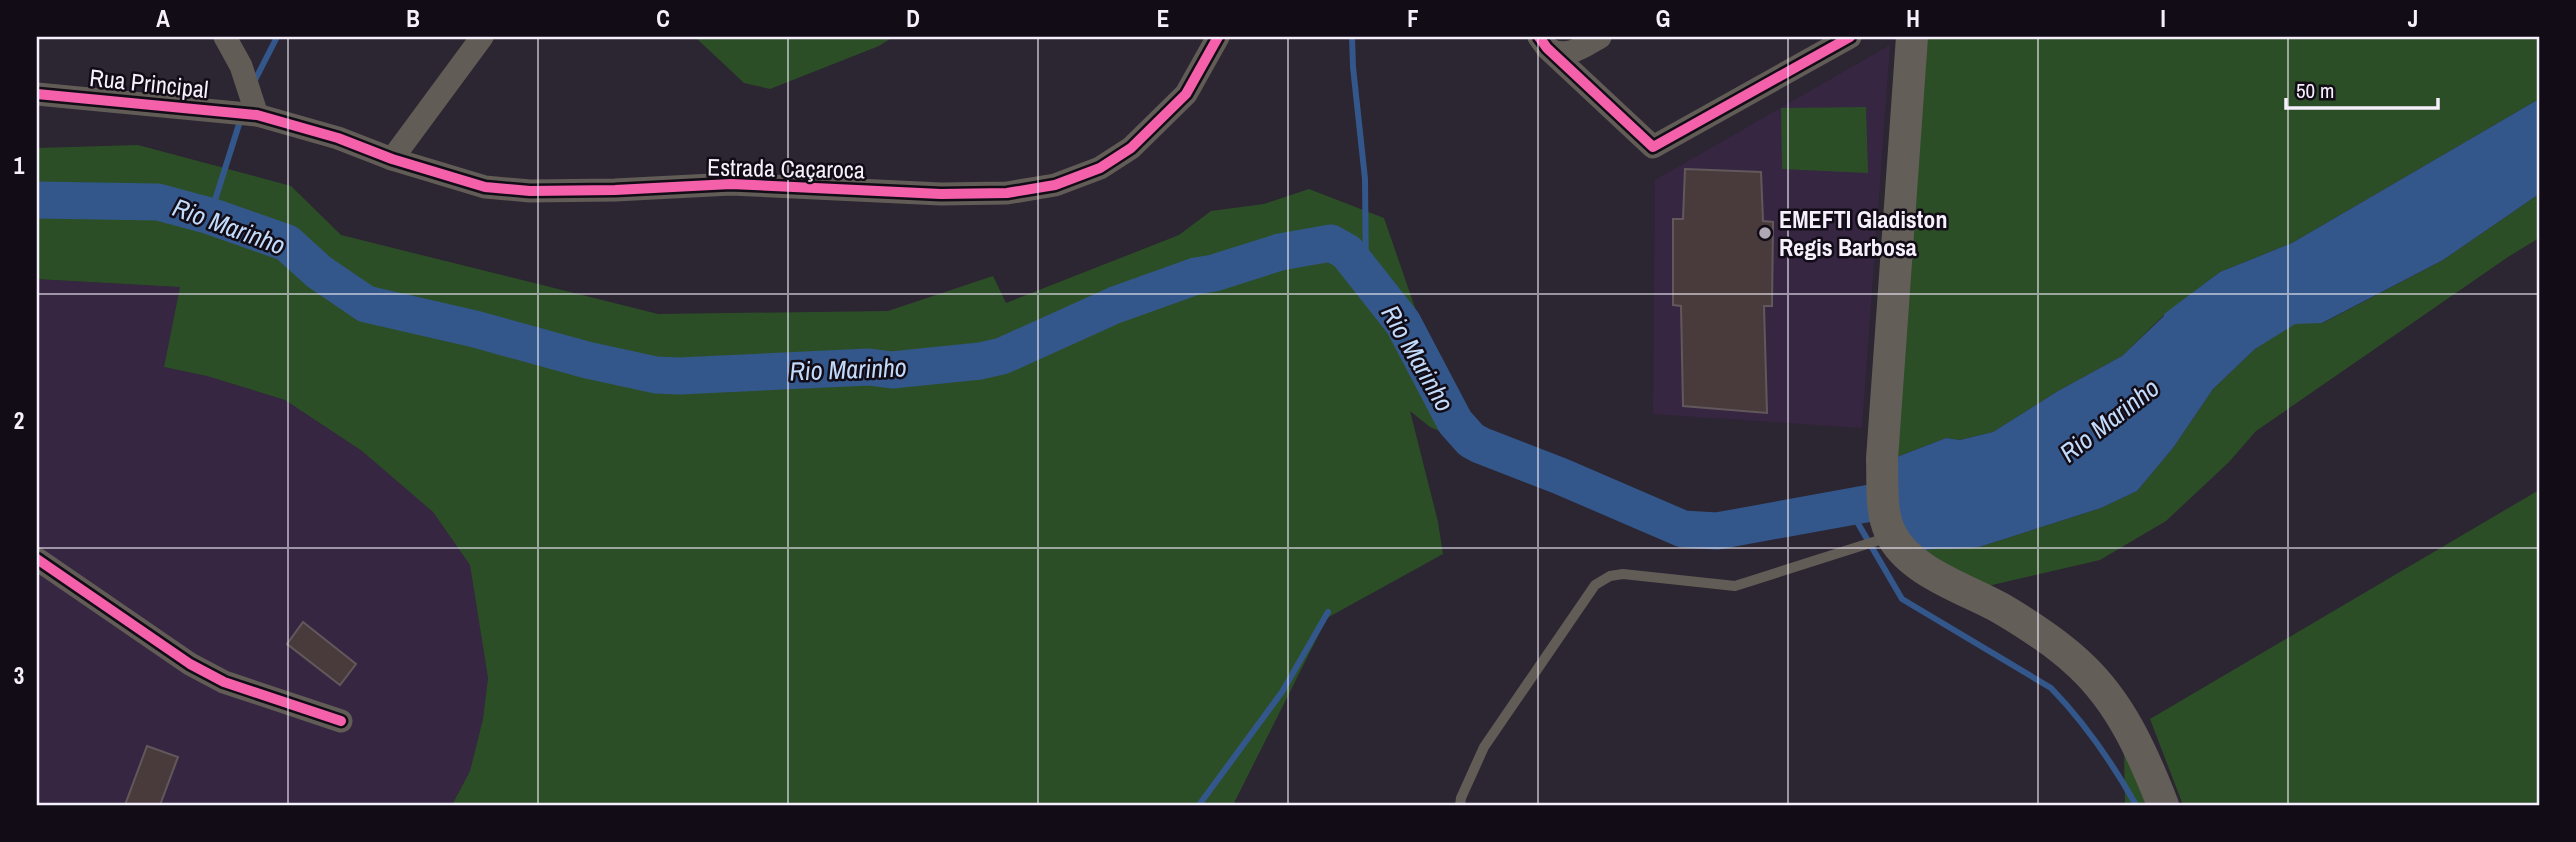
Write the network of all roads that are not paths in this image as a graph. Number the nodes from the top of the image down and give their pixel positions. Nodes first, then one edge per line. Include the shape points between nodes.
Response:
1 (225, 37) edge
2 (482, 37) edge
3 (1218, 37) edge
4 (1601, 37) edge
5 (1850, 37) edge
6 (1912, 37) edge
7 (1543, 43) edge
8 (37, 94) edge
9 (257, 115) junction
10 (392, 159) junction
11 (1890, 532) junction
12 (37, 559) edge
13 (341, 721) dead end
14 (1460, 805) edge
15 (2163, 805) edge

1 - 9 street via 241,66
2 - 10 street
3 - 10 street, Estrada Caçaroca via 1186,94 1131,148 1100,168 1055,185 1007,193 731,184 530,191 485,187
4 - 7 street via 1572,53 1562,54
5 - 7 street via 1653,147
6 - 11 main road via 1882,459
8 - 9 street, Rua Principal
9 - 10 street, Estrada Caçaroca
11 - 14 lane via 1735,586 1623,574 1595,585 1484,747
11 - 15 main road via 1906,553 1930,572 2010,614 2080,665 2112,702 2136,740
12 - 13 street via 190,664 224,682

